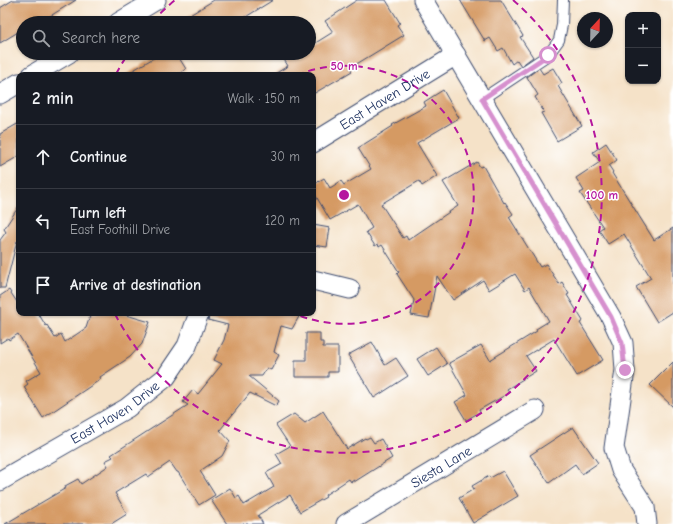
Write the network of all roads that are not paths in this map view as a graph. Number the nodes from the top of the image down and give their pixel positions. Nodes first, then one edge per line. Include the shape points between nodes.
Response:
1 (156, 0) edge
2 (423, 0) edge
3 (564, 0) edge
4 (130, 16) edge
5 (456, 55) junction
6 (57, 60) edge
7 (37, 72) edge
8 (16, 85) edge
9 (0, 94) edge
10 (482, 99) junction
11 (316, 141) edge
12 (316, 281) edge
13 (350, 289) dead end
14 (198, 316) edge
15 (535, 410) dead end
16 (0, 481) edge
17 (346, 524) edge
18 (648, 524) edge

1 - 4 street
2 - 5 street
3 - 10 lane via 558,40 548,55
5 - 10 street
5 - 11 street, East Haven Drive
6 - 7 street
8 - 9 street
10 - 18 street via 611,317 622,343 625,370 614,448 621,470 645,507
12 - 13 street
14 - 16 street, East Haven Drive via 187,346 166,377 127,408
15 - 17 street, Siesta Lane

